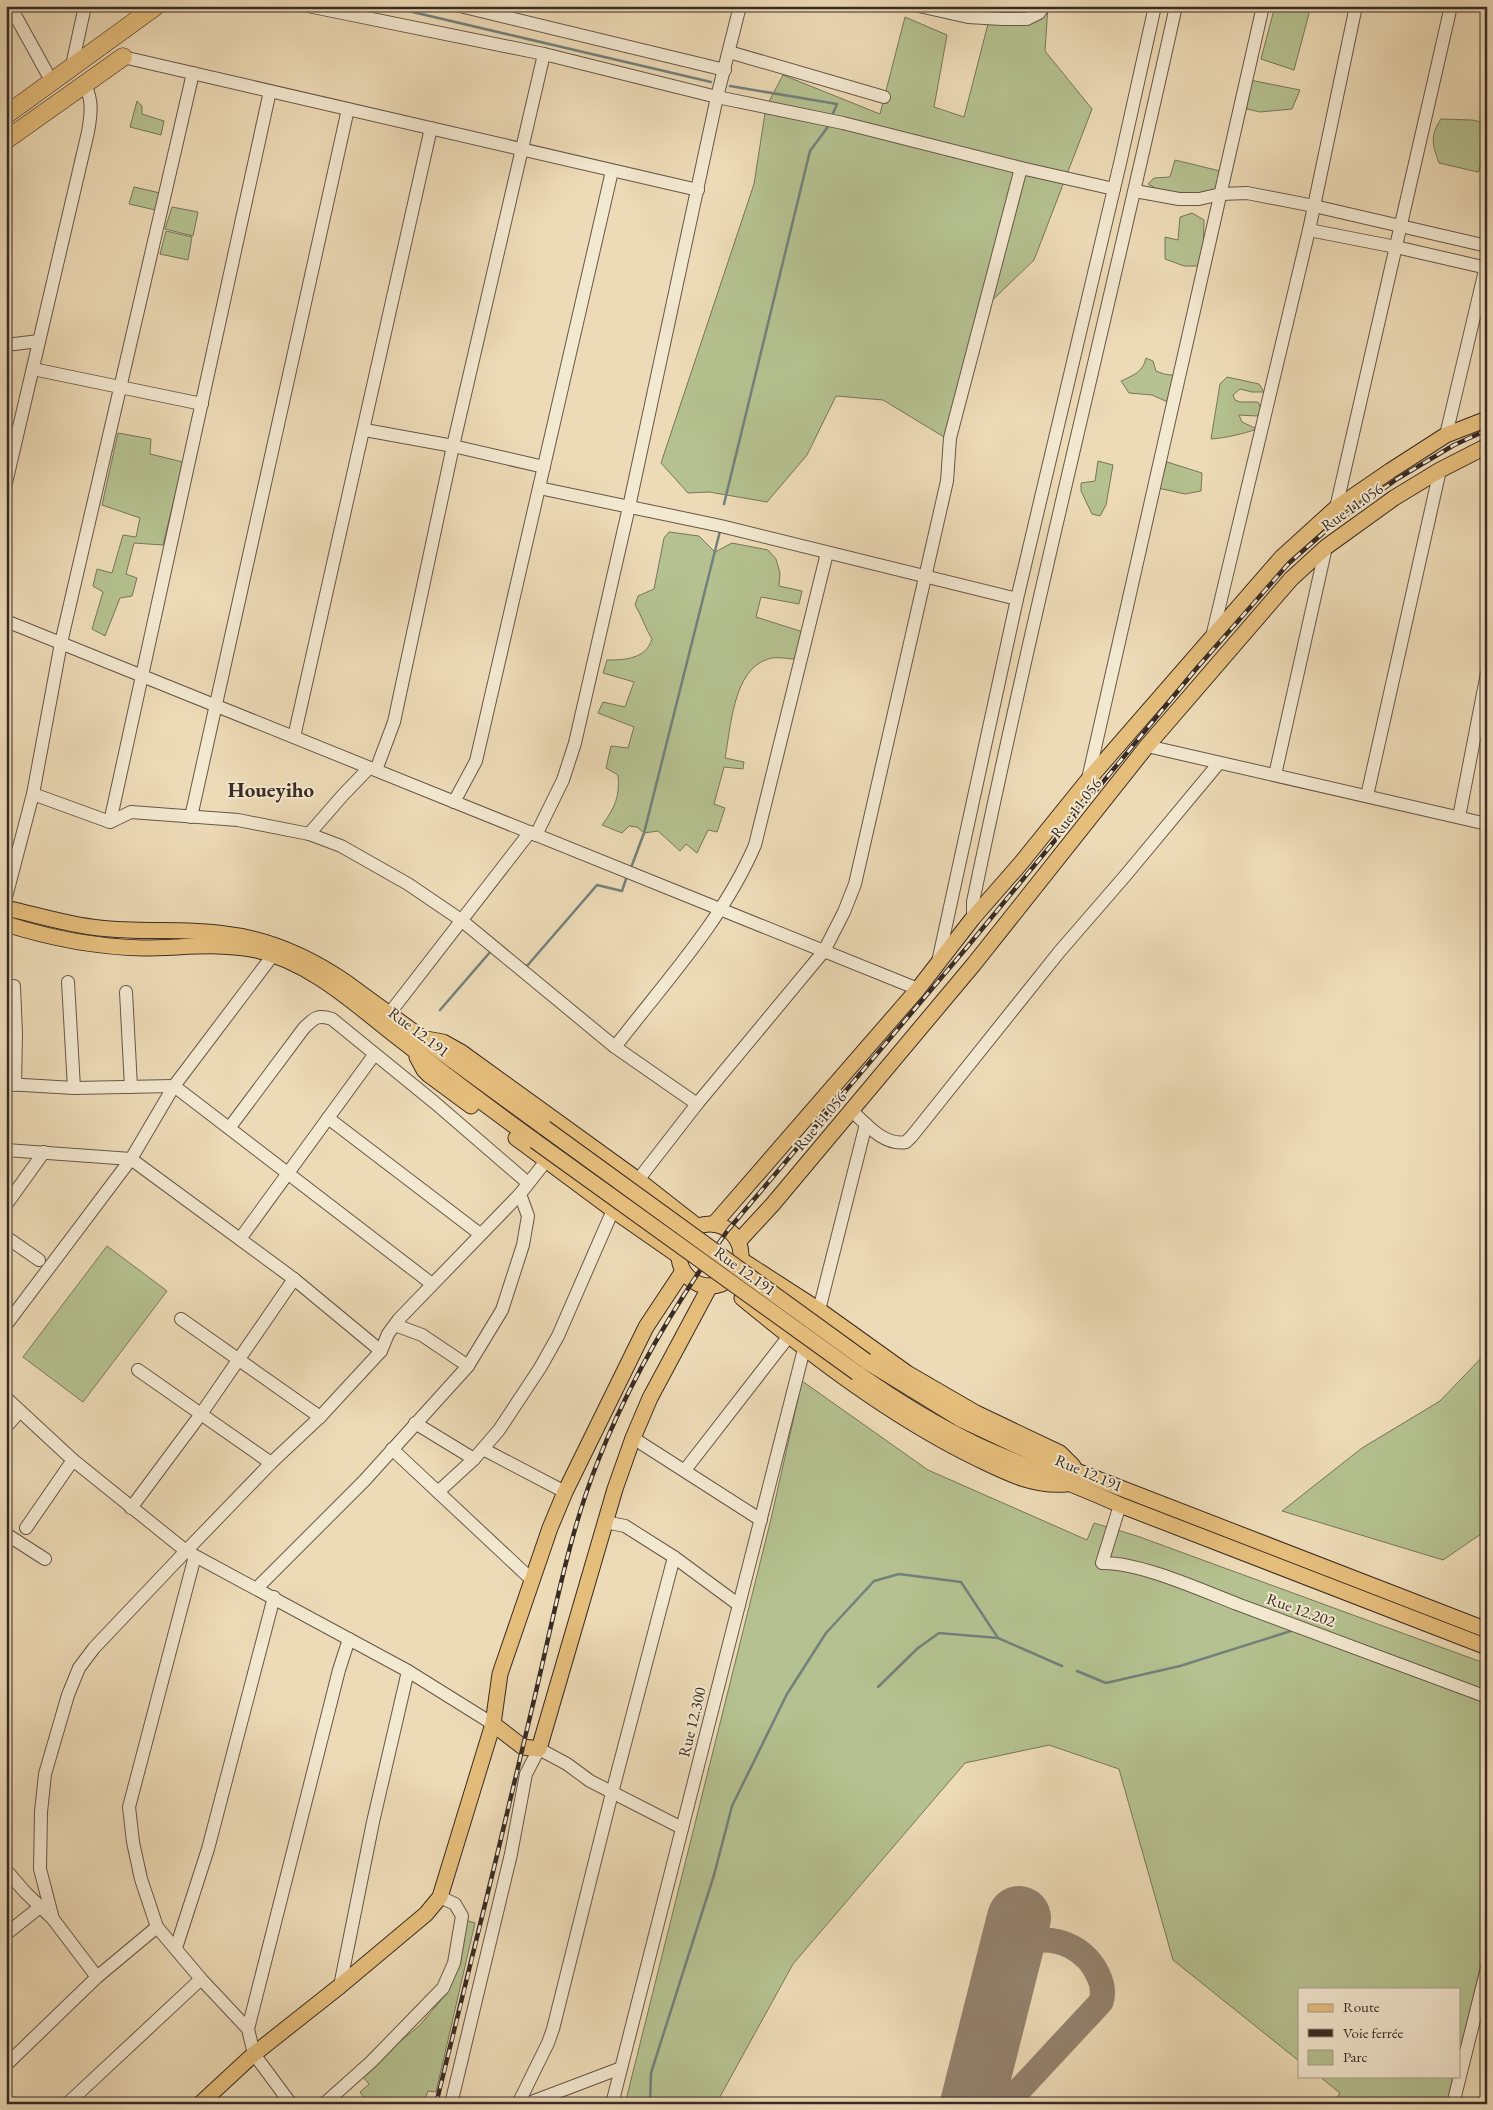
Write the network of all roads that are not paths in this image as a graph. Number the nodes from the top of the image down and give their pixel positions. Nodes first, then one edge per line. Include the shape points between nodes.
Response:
1 (10, 6) edge
2 (84, 6) edge
3 (156, 6) edge
4 (308, 6) edge
5 (460, 6) edge
6 (740, 6) edge
7 (919, 6) edge
8 (1044, 6) edge
9 (1155, 6) edge
10 (1176, 6) edge
11 (1263, 6) edge
12 (1356, 6) edge
13 (1451, 6) edge
14 (729, 52) junction
15 (544, 54) junction
16 (123, 57) joint
17 (71, 70) junction
18 (725, 70) junction
19 (193, 73) junction
20 (52, 82) junction
21 (85, 85) junction
22 (270, 91) junction
23 (717, 97) junction
24 (884, 97) dead end
25 (348, 109) junction
26 (6, 115) edge
27 (432, 128) junction
28 (6, 140) edge
29 (522, 149) junction
30 (1021, 168) junction
31 (612, 171) junction
32 (698, 190) junction
33 (1114, 190) junction
34 (1135, 190) junction
35 (1221, 194) junction
36 (1314, 206) junction
37 (1400, 226) junction
38 (1309, 230) junction
39 (1487, 246) edge
40 (1396, 247) junction
41 (1486, 266) edge
42 (39, 341) junction
43 (6, 345) edge
44 (33, 369) junction
45 (121, 388) junction
46 (202, 404) junction
47 (1487, 419) edge
48 (365, 430) junction
49 (1446, 435) junction
50 (453, 446) junction
51 (1487, 446) edge
52 (544, 467) junction
53 (1440, 470) junction
54 (6, 483) edge
55 (539, 488) junction
56 (629, 507) junction
57 (1336, 508) junction
58 (1326, 547) junction
59 (828, 552) junction
60 (925, 577) junction
61 (1017, 599) junction
62 (6, 621) edge
63 (1212, 639) junction
64 (61, 643) junction
65 (1487, 673) edge
66 (143, 674) junction
67 (215, 705) junction
68 (294, 737) junction
69 (1147, 746) junction
70 (1219, 763) junction
71 (373, 769) junction
72 (1275, 776) junction
73 (1088, 780) junction
74 (33, 794) junction
75 (1367, 796) junction
76 (454, 802) junction
77 (191, 817) junction
78 (1458, 817) junction
79 (110, 822) junction
80 (1487, 824) edge
81 (309, 834) junction
82 (533, 834) junction
83 (6, 897) edge
84 (6, 908) edge
85 (721, 910) junction
86 (973, 918) junction
87 (462, 920) junction
88 (6, 924) edge
89 (824, 951) junction
90 (273, 955) junction
91 (938, 962) junction
92 (68, 982) dead end
93 (14, 986) dead end
94 (918, 989) junction
95 (126, 992) dead end
96 (389, 1014) junction
97 (417, 1044) junction
98 (615, 1047) junction
99 (374, 1054) junction
100 (10, 1085) edge
101 (174, 1086) junction
102 (131, 1087) junction
103 (74, 1088) junction
104 (697, 1104) junction
105 (851, 1110) junction
106 (328, 1118) junction
107 (866, 1124) junction
108 (230, 1127) junction
109 (6, 1150) edge
110 (44, 1152) junction
111 (131, 1159) junction
112 (546, 1161) junction
113 (287, 1174) junction
114 (638, 1180) junction
115 (528, 1183) junction
116 (520, 1194) junction
117 (6, 1205) edge
118 (613, 1210) junction
119 (714, 1224) junction
120 (698, 1227) junction
121 (480, 1234) junction
122 (6, 1237) edge
123 (240, 1239) junction
124 (738, 1242) junction
125 (679, 1256) junction
126 (740, 1259) junction
127 (39, 1260) dead end
128 (684, 1271) junction
129 (294, 1279) junction
130 (432, 1284) junction
131 (717, 1284) junction
132 (819, 1310) junction
133 (181, 1319) dead end
134 (6, 1325) edge
135 (395, 1325) junction
136 (788, 1336) junction
137 (804, 1349) junction
138 (381, 1351) junction
139 (238, 1359) junction
140 (468, 1366) junction
141 (861, 1367) junction
142 (138, 1370) dead end
143 (6, 1398) edge
144 (20, 1411) junction
145 (201, 1414) junction
146 (320, 1417) junction
147 (415, 1423) junction
148 (6, 1427) edge
149 (633, 1438) junction
150 (392, 1449) junction
151 (483, 1449) junction
152 (474, 1459) junction
153 (73, 1460) junction
154 (271, 1463) junction
155 (685, 1470) junction
156 (1076, 1477) junction
157 (438, 1492) junction
158 (565, 1492) junction
159 (1120, 1505) junction
160 (131, 1508) junction
161 (761, 1520) junction
162 (605, 1522) junction
163 (26, 1528) dead end
164 (6, 1534) edge
165 (190, 1553) junction
166 (674, 1557) junction
167 (45, 1559) dead end
168 (532, 1580) junction
169 (257, 1588) junction
170 (274, 1597) junction
171 (739, 1605) junction
172 (1487, 1630) edge
173 (349, 1638) junction
174 (1487, 1647) edge
175 (408, 1671) junction
176 (1487, 1697) edge
177 (493, 1724) junction
178 (539, 1749) junction
179 (612, 1792) junction
180 (682, 1828) junction
181 (6, 1870) edge
182 (440, 1897) junction
183 (40, 1907) junction
184 (54, 1919) junction
185 (157, 1927) junction
186 (6, 1934) edge
187 (176, 1948) junction
188 (1487, 1968) edge
189 (97, 1977) junction
190 (201, 1979) junction
191 (340, 1986) junction
192 (248, 2029) junction
193 (254, 2054) junction
194 (6, 2065) edge
195 (621, 2068) junction
196 (1460, 2076) edge
197 (1460, 2078) edge
198 (67, 2104) edge
199 (200, 2104) edge
200 (291, 2104) edge
201 (324, 2104) edge
202 (451, 2104) edge
203 (518, 2104) edge
204 (526, 2104) edge
205 (612, 2104) edge
206 (1453, 2104) edge

1 - 20 street
2 - 17 street
3 - 17 highway
4 - 15 street
5 - 18 street
6 - 14 street
7 - 8 street via 968,17 1002,19 1027,19 1039,13
9 - 33 street
10 - 34 street
11 - 35 street
12 - 36 street
13 - 37 street
14 - 18 street
14 - 24 street
15 - 23 street
15 - 29 street
16 - 19 street
16 - 21 highway
17 - 20 highway
18 - 23 street
19 - 22 street
19 - 45 street
20 - 26 highway
21 - 28 highway
21 - 42 street via 91,104 88,132
22 - 25 street
22 - 46 street
23 - 30 street via 843,123
23 - 32 street
25 - 27 street
25 - 67 street
27 - 29 street
27 - 48 street
29 - 31 street
29 - 50 street
30 - 33 street
30 - 60 street via 950,438 948,481
31 - 32 street
31 - 52 street
32 - 56 street
33 - 61 street
34 - 35 street via 1179,199
34 - 86 street via 1037,605 973,902
35 - 36 street via 1247,193
35 - 73 street
36 - 37 street
36 - 38 street
37 - 39 street
37 - 40 street
38 - 40 street
38 - 63 street
40 - 41 street
40 - 57 street
41 - 49 street
42 - 43 street
42 - 44 street
44 - 45 street
44 - 54 street
45 - 46 street
45 - 64 street
46 - 66 street
47 - 49 main road
48 - 50 street
48 - 68 street
49 - 57 main road
50 - 52 street
50 - 71 street via 394,722
51 - 53 main road, Rue 11.056
52 - 55 street
53 - 58 main road, Rue 11.056 via 1394,498
53 - 75 street
55 - 56 street
55 - 76 street via 476,761
56 - 59 street
56 - 82 street via 569,764 555,799
57 - 63 main road via 1282,557
58 - 69 main road, Rue 11.056 via 1291,579
58 - 72 street
59 - 60 street
59 - 85 street via 755,845
60 - 61 street
60 - 89 street via 855,884
61 - 91 street
62 - 64 street
63 - 73 main road
64 - 66 street
64 - 74 street
65 - 78 street
66 - 67 street
66 - 79 street
67 - 68 street
67 - 77 street
68 - 71 street
69 - 70 street
69 - 105 main road, Rue 11.056 via 974,964
70 - 72 street
70 - 107 street via 1060,951 912,1136 906,1142 891,1141
71 - 76 street
71 - 81 street via 343,794
72 - 75 street
73 - 86 main road
74 - 79 street
74 - 83 street
75 - 78 street
76 - 82 street
77 - 79 street via 131,812
77 - 81 street via 238,820
78 - 80 street
81 - 87 street via 341,846 380,867
82 - 85 street
82 - 87 street
84 - 96 main road, Rue 12.191 via 99,928 223,934 271,944 319,964
85 - 89 street
85 - 98 street
86 - 91 main road
87 - 96 street
87 - 98 street
88 - 90 main road, Rue 12.191 via 77,941 141,948 220,945
89 - 94 street
89 - 104 street
90 - 97 main road, Rue 12.191 via 307,970
90 - 101 street
91 - 94 main road
92 - 103 street
93 - 100 street via 16,1034
94 - 119 main road
95 - 102 street
96 - 97 main road, Rue 12.191
97 - 112 main road via 424,1070 435,1080
97 - 114 main road via 443,1042 461,1052
97 - 141 main road, Rue 12.191, bridge via 545,1128
97 - 141 main road, Rue 12.191, bridge via 535,1140
98 - 104 street
99 - 106 street
99 - 108 street via 332,1019 314,1018
99 - 115 street
100 - 103 street
101 - 102 street
101 - 108 street
101 - 111 street
102 - 103 street
104 - 114 street
105 - 107 street
105 - 124 main road, Rue 11.056 via 774,1204
106 - 113 street
106 - 121 street
107 - 132 street
108 - 113 street
109 - 110 street
110 - 111 street
110 - 117 street
111 - 123 street
111 - 134 street
112 - 115 street
112 - 118 main road
113 - 123 street
113 - 130 street
114 - 120 main road
115 - 116 street
116 - 121 street
116 - 140 street via 528,1216 522,1245 502,1310
118 - 125 main road
118 - 151 street via 558,1336 500,1430
119 - 120 main road
119 - 124 main road via 728,1230
120 - 125 main road via 684,1238
121 - 130 street
122 - 127 street
123 - 129 street
124 - 126 main road
125 - 128 main road
126 - 131 main road via 735,1273
126 - 132 main road
128 - 131 main road via 696,1282
128 - 158 main road via 646,1327
129 - 138 street
129 - 139 street
130 - 135 street
131 - 136 main road
131 - 149 main road via 650,1398
132 - 156 main road via 907,1374 976,1413 1060,1453
133 - 139 street
135 - 138 street
135 - 140 street via 422,1335
136 - 137 main road
136 - 155 street
137 - 156 main road via 867,1394 949,1445 1025,1480 1047,1485
137 - 161 street, Rue 12.300
138 - 146 street
139 - 145 street
139 - 146 street
140 - 147 street
141 - 156 main road, Rue 12.191 via 897,1400 974,1443
142 - 145 street
143 - 144 street
144 - 148 street
144 - 153 street
145 - 154 street
145 - 160 street
146 - 154 street
147 - 150 street
147 - 152 street
149 - 155 street
149 - 162 main road
150 - 157 street
150 - 169 street
151 - 152 street
151 - 158 street
152 - 157 street
153 - 160 street
153 - 163 street
154 - 165 street
155 - 161 street
156 - 159 main road, Rue 12.191
156 - 172 main road, Rue 12.191
157 - 168 street
158 - 168 main road
159 - 174 main road, Rue 12.191
159 - 176 street, Rue 12.202 via 1102,1563 1116,1563 1188,1586
160 - 165 street
161 - 171 street, Rue 12.300
162 - 166 street via 624,1526
162 - 178 main road
164 - 167 street
165 - 169 street
165 - 184 street via 94,1648 79,1668 68,1695 45,1774 41,1812 40,1870
165 - 185 street via 129,1807 141,1879
166 - 171 street
166 - 179 street
168 - 177 main road via 500,1674
169 - 170 street
170 - 173 street
170 - 187 street via 208,1849
171 - 180 street, Rue 12.300
173 - 175 street
173 - 192 street
175 - 177 street
175 - 191 street
177 - 178 main road via 523,1747
177 - 182 main road
178 - 179 street
178 - 202 street via 526,1774 511,1854
179 - 180 street
179 - 203 street via 553,2029
180 - 195 street, Rue 12.300
181 - 183 street
182 - 191 main road via 426,1914
182 - 201 street via 454,1904 462,1916 454,1963 443,1988 371,2062
183 - 184 street
183 - 186 street
184 - 189 street
185 - 187 street
185 - 189 street
187 - 190 street
188 - 196 street
189 - 194 street
190 - 192 street
190 - 198 street
191 - 193 main road
192 - 193 street
193 - 199 main road
193 - 200 street
195 - 204 street
195 - 205 street, Rue 12.300
197 - 206 street

